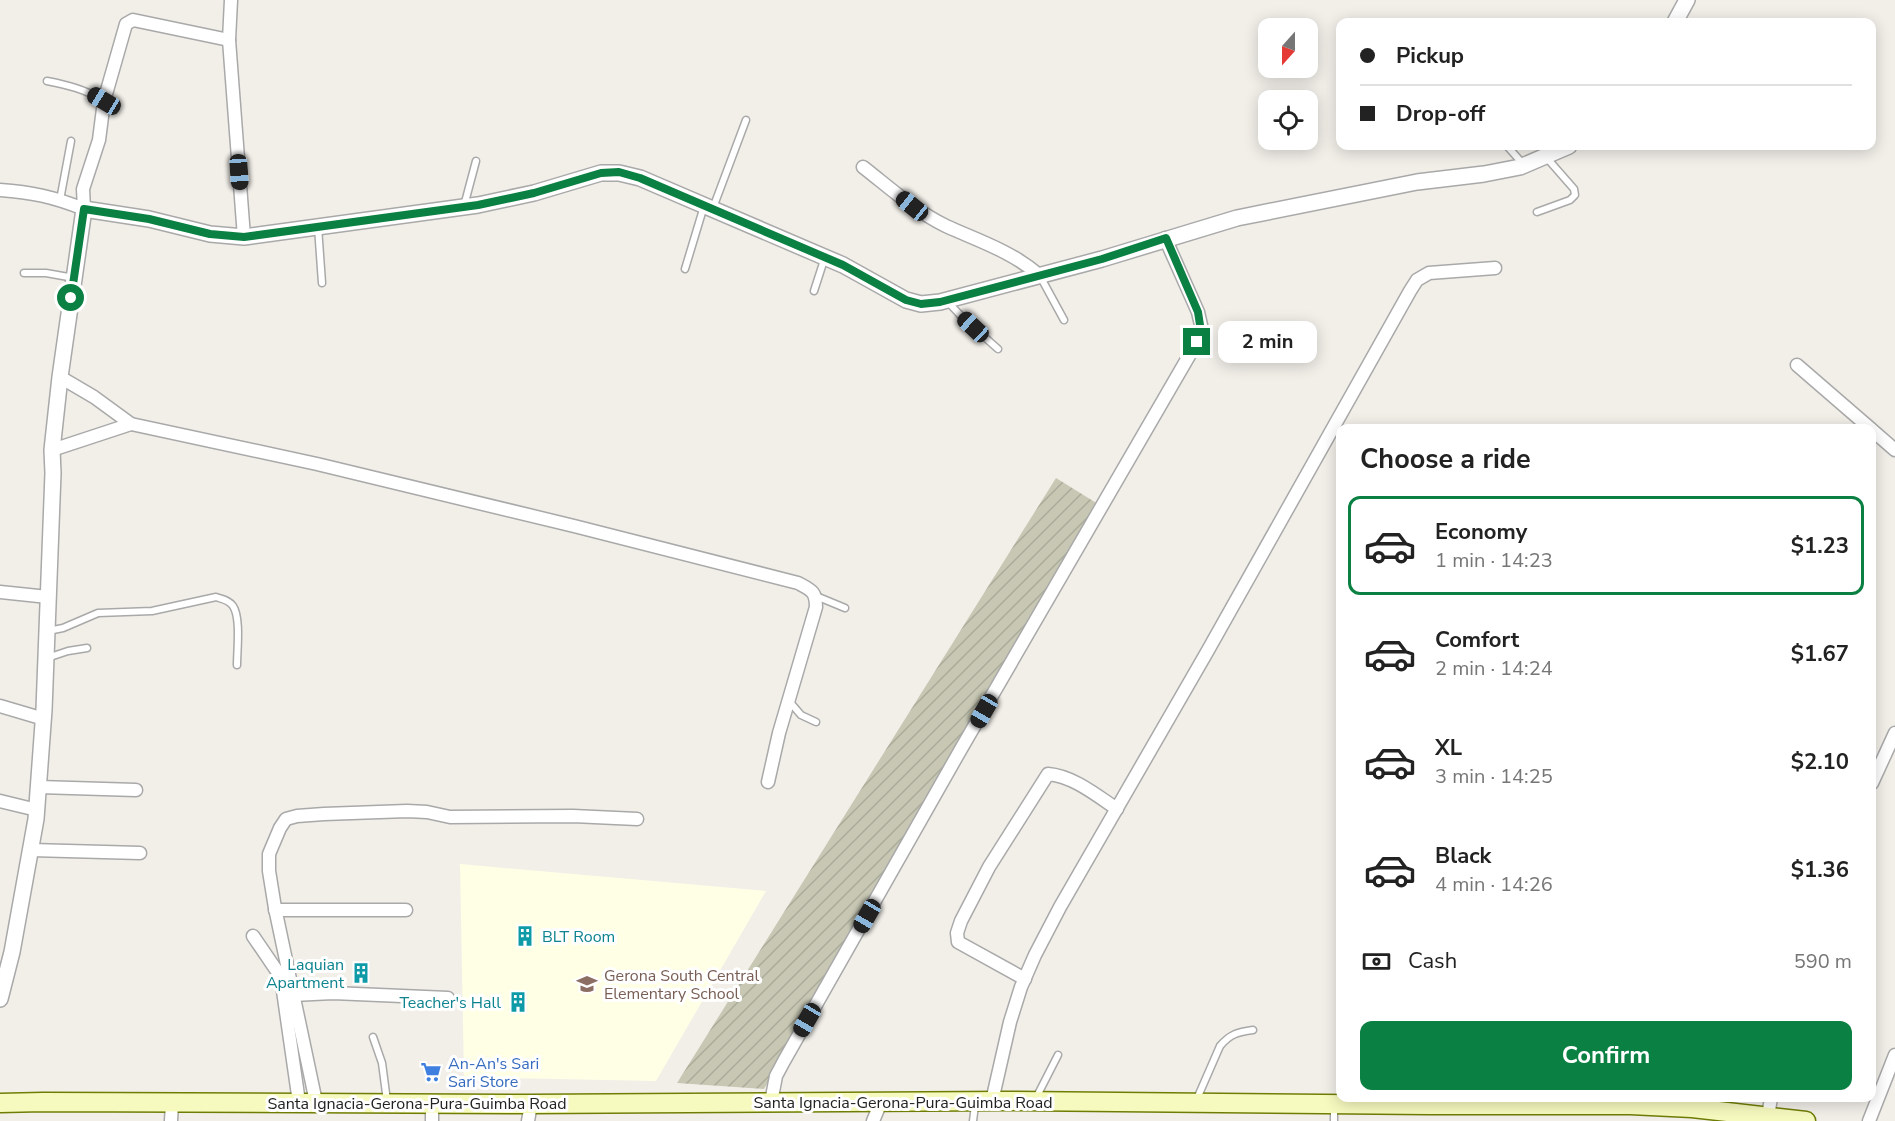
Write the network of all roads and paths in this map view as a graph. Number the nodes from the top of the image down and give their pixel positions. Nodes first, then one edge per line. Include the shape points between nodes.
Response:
1 (231, 0) edge
2 (1687, 0) edge
3 (1678, 18) edge
4 (229, 40) junction
5 (46, 81) dead end
6 (104, 101) junction
7 (746, 120) dead end
8 (70, 141) dead end
9 (1511, 150) edge
10 (1560, 150) edge
11 (1545, 157) junction
12 (476, 161) dead end
13 (1525, 165) junction
14 (863, 167) dead end
15 (0, 190) edge
16 (60, 200) junction
17 (464, 207) junction
18 (709, 207) junction
19 (84, 209) junction
20 (1538, 212) dead end
21 (318, 227) junction
22 (244, 237) junction
23 (1166, 238) junction
24 (825, 257) junction
25 (1495, 268) dead end
26 (685, 270) dead end
27 (24, 273) dead end
28 (1039, 276) junction
29 (74, 278) junction
30 (322, 283) dead end
31 (814, 291) dead end
32 (946, 300) junction
33 (1064, 320) dead end
34 (999, 349) dead end
35 (1797, 365) dead end
36 (60, 377) junction
37 (131, 424) junction
38 (1864, 424) edge
39 (1876, 434) edge
40 (52, 450) junction
41 (1895, 450) edge
42 (0, 592) edge
43 (816, 596) junction
44 (48, 597) junction
45 (845, 608) dead end
46 (47, 631) junction
47 (87, 648) dead end
48 (46, 658) junction
49 (237, 664) dead end
50 (788, 701) junction
51 (0, 706) edge
52 (44, 719) junction
53 (816, 722) dead end
54 (1895, 733) edge
55 (1876, 774) edge
56 (768, 782) dead end
57 (39, 787) junction
58 (136, 790) dead end
59 (0, 801) edge
60 (1117, 808) junction
61 (37, 810) junction
62 (637, 819) dead end
63 (31, 850) junction
64 (140, 853) dead end
65 (275, 910) junction
66 (406, 910) dead end
67 (253, 936) dead end
68 (1025, 979) junction
69 (293, 995) junction
70 (448, 998) dead end
71 (0, 999) edge
72 (1252, 1030) dead end
73 (373, 1037) dead end
74 (1058, 1055) dead end
75 (1895, 1055) edge
76 (984, 1101) junction
77 (1034, 1101) junction
78 (307, 1102) junction
79 (387, 1102) junction
80 (771, 1102) junction
81 (881, 1102) junction
82 (1196, 1102) junction
83 (1770, 1102) edge
84 (0, 1103) edge
85 (171, 1112) edge
86 (432, 1112) edge
87 (1334, 1112) edge
88 (530, 1113) edge
89 (1768, 1116) junction
90 (873, 1121) edge
91 (973, 1121) edge
92 (1806, 1121) edge
93 (1869, 1121) edge

1 - 4 street
2 - 3 street
4 - 6 street via 129,21
4 - 22 street
5 - 6 lane via 74,86
6 - 19 street via 99,140 83,189
7 - 18 lane
8 - 16 lane
9 - 13 lane
10 - 11 street
11 - 13 street
11 - 20 lane via 1575,195
12 - 17 lane
13 - 23 street via 1237,218
14 - 28 street via 912,206 1023,261
15 - 16 street via 32,192
16 - 19 street
17 - 18 street via 619,172
17 - 21 street
18 - 24 street
18 - 26 lane
19 - 22 street
19 - 29 street
21 - 22 street
21 - 30 lane
23 - 28 street
23 - 80 street via 1198,312 1197,342 790,1051 776,1076
24 - 31 lane
24 - 32 street via 906,300 921,304
25 - 60 street via 1429,273 1417,280
27 - 29 lane
28 - 32 street
28 - 33 lane
29 - 36 street
32 - 34 lane
35 - 38 street
36 - 37 street
36 - 40 street
37 - 40 street
37 - 43 street via 574,526 798,583
39 - 41 street
40 - 44 street
42 - 44 street
43 - 45 lane
43 - 50 street
44 - 46 street
46 - 48 street
46 - 49 lane via 98,614 152,611 216,597 233,606 237,619
47 - 48 lane
48 - 52 street
50 - 53 lane via 801,715
50 - 56 street
51 - 52 street
52 - 57 street
54 - 55 street
57 - 58 street
57 - 61 street
59 - 61 street
60 - 68 street via 1060,907
60 - 68 street via 1059,775 1048,774 989,867 961,921 958,942
61 - 63 street
62 - 65 street via 450,817 413,811 297,816 286,819 269,854
63 - 64 street
63 - 71 street
65 - 66 street
65 - 69 street
67 - 78 street via 281,977
68 - 76 street
69 - 70 street
69 - 78 street
72 - 82 lane via 1234,1033 1225,1040
73 - 79 lane via 382,1063
74 - 77 lane
75 - 93 street
76 - 77 main road, Santa Ignacia-Gerona-Pura-Guimba Road
76 - 81 main road, Santa Ignacia-Gerona-Pura-Guimba Road
76 - 91 lane
77 - 82 main road, Santa Ignacia-Gerona-Pura-Guimba Road
78 - 79 main road, Santa Ignacia-Gerona-Pura-Guimba Road
78 - 85 main road, Santa Ignacia-Gerona-Pura-Guimba Road
79 - 86 main road, Santa Ignacia-Gerona-Pura-Guimba Road
80 - 81 main road, Santa Ignacia-Gerona-Pura-Guimba Road
80 - 88 main road, Santa Ignacia-Gerona-Pura-Guimba Road
81 - 90 street
82 - 87 main road, Santa Ignacia-Gerona-Pura-Guimba Road
83 - 89 street
84 - 85 main road, Santa Ignacia-Gerona-Pura-Guimba Road via 43,1102
86 - 88 main road, Santa Ignacia-Gerona-Pura-Guimba Road
87 - 89 main road, Santa Ignacia-Gerona-Pura-Guimba Road via 1630,1104
89 - 92 main road, Santa Ignacia-Gerona-Pura-Guimba Road

